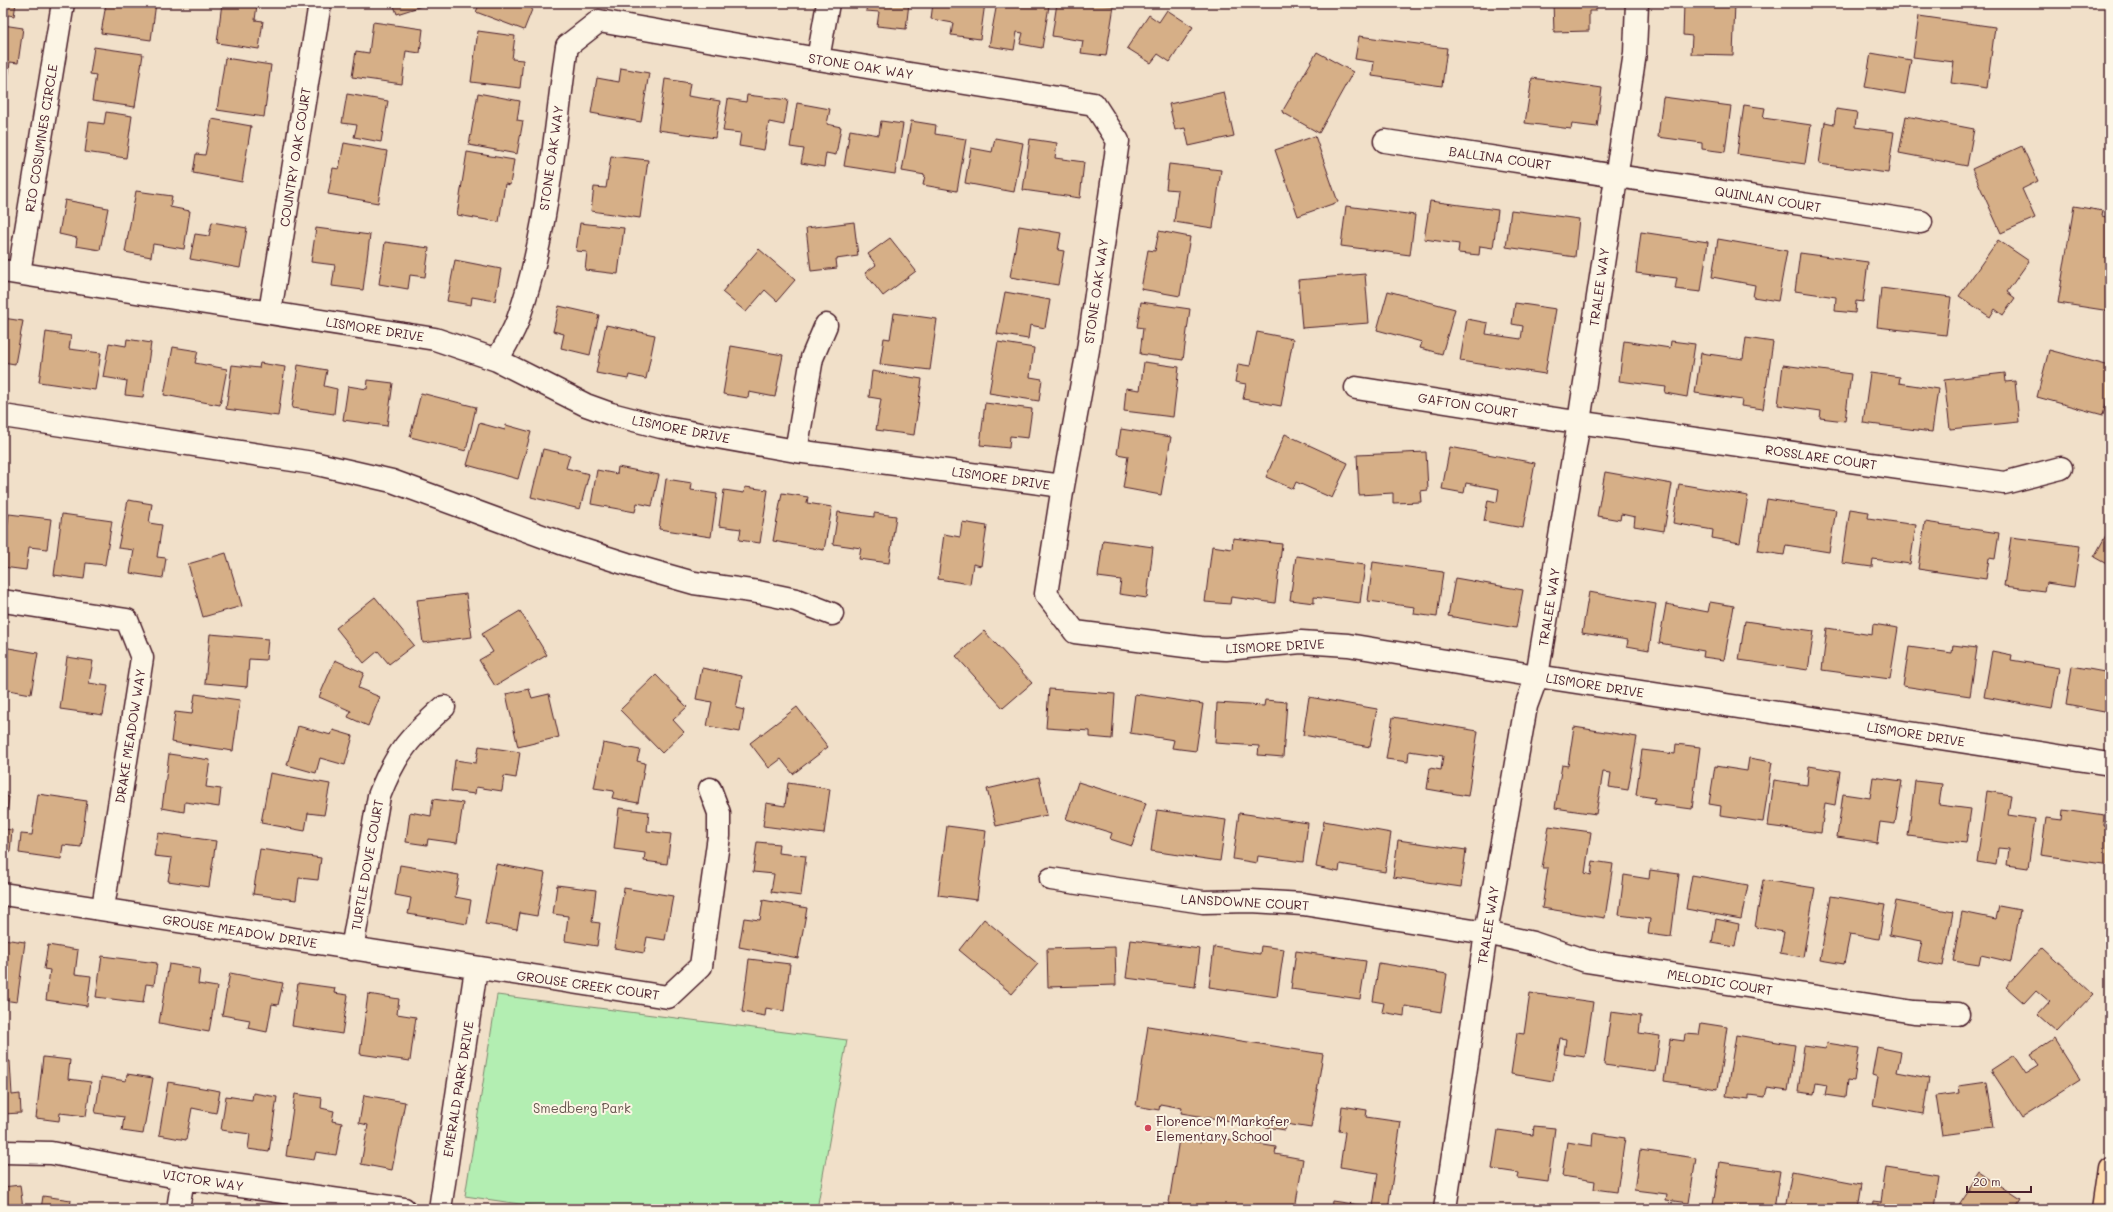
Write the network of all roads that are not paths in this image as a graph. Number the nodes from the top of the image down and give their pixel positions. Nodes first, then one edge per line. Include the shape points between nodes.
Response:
1 (63, 3) edge
2 (320, 3) edge
3 (828, 3) edge
4 (1637, 3) edge
5 (818, 59) junction
6 (1385, 141) dead end
7 (1615, 175) junction
8 (1921, 222) dead end
9 (11, 272) edge
10 (270, 312) junction
11 (826, 325) dead end
12 (497, 360) junction
13 (1356, 388) dead end
14 (3, 416) edge
15 (1579, 422) junction
16 (796, 451) junction
17 (2061, 468) dead end
18 (1063, 486) junction
19 (3, 601) edge
20 (832, 614) dead end
21 (1537, 676) junction
22 (444, 707) dead end
23 (2110, 764) edge
24 (710, 790) dead end
25 (1051, 879) dead end
26 (3, 894) edge
27 (103, 908) junction
28 (1486, 934) junction
29 (352, 949) junction
30 (476, 968) junction
31 (1958, 1014) dead end
32 (3, 1152) edge
33 (2110, 1167) edge
34 (183, 1178) junction
35 (178, 1209) edge
36 (404, 1209) edge
37 (440, 1209) edge
38 (1446, 1209) edge
39 (2104, 1209) edge

1 - 9 street, RIO COSUMNES CIRCLE
2 - 10 street, COUNTRY OAK COURT
3 - 5 street
4 - 7 street, TRALEE WAY via 1635,53
5 - 12 street, STONE OAK WAY via 599,21 567,46 542,227 531,278 516,324
5 - 18 street, STONE OAK WAY via 1094,104 1118,141 1088,350
6 - 7 street, BALLINA COURT
7 - 8 street, QUINLAN COURT
7 - 15 street, TRALEE WAY
9 - 10 street, LISMORE DRIVE
10 - 12 street, LISMORE DRIVE via 435,339
11 - 16 street via 812,358
12 - 16 street, LISMORE DRIVE via 562,394 611,414 661,427
13 - 15 street, GAFTON COURT
14 - 20 street via 313,463 392,481 627,564 694,583 796,600
15 - 17 street, ROSSLARE COURT via 2004,483
15 - 21 street, TRALEE WAY
16 - 18 street, LISMORE DRIVE
18 - 21 street, LISMORE DRIVE via 1046,594 1075,632 1201,648 1226,649 1300,642 1333,643
19 - 27 street, DRAKE MEADOW WAY via 127,620 142,658
21 - 23 street, LISMORE DRIVE
21 - 28 street, TRALEE WAY via 1526,706
22 - 29 street, TURTLE DOVE COURT via 413,734 399,753 379,796
24 - 30 street, GROUSE CREEK COURT via 719,813 719,836 701,966 668,997
25 - 28 street, LANSDOWNE COURT via 1203,902 1303,904
26 - 27 street, GROUSE MEADOW DRIVE
27 - 29 street, GROUSE MEADOW DRIVE
28 - 31 street, MELODIC COURT via 1533,943 1586,961 1914,1012
28 - 38 street, TRALEE WAY
29 - 30 street, GROUSE MEADOW DRIVE
30 - 37 street, EMERALD PARK DRIVE
32 - 34 street, VICTOR WAY via 51,1153
33 - 39 main road
34 - 35 street
34 - 36 street, VICTOR WAY

